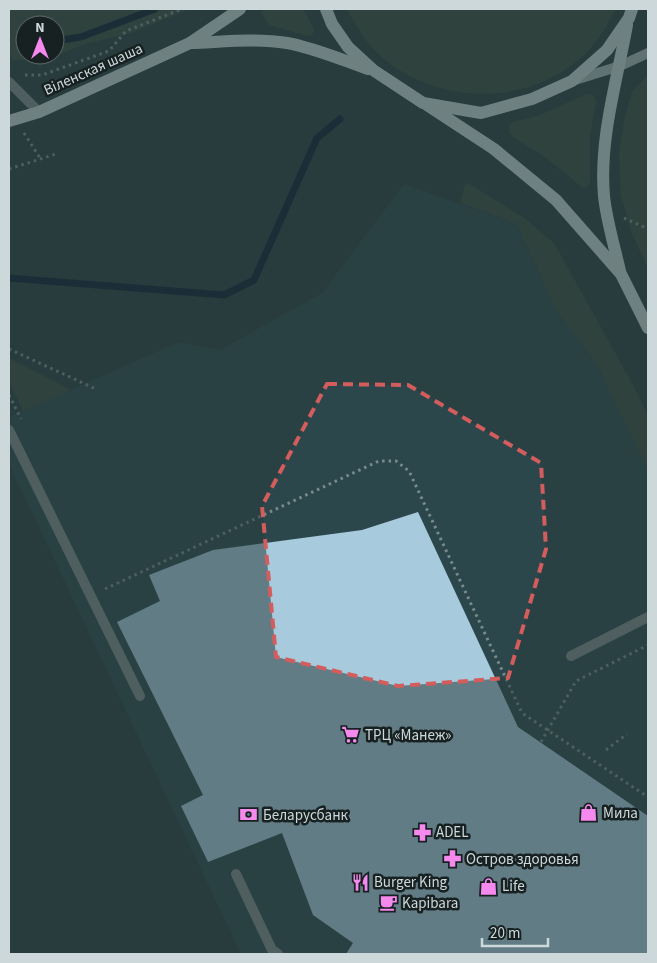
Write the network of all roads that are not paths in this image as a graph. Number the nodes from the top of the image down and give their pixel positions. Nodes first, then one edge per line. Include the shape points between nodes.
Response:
1 (240, 9) edge
2 (326, 9) edge
3 (631, 13) edge
4 (190, 43) junction
5 (648, 52) edge
6 (620, 66) junction
7 (373, 70) junction
8 (572, 81) junction
9 (9, 82) edge
10 (423, 103) junction
11 (39, 112) junction
12 (12, 120) edge
13 (621, 274) junction
14 (648, 328) edge
15 (9, 430) edge
16 (648, 617) edge
17 (571, 656) dead end
18 (140, 696) dead end
19 (236, 874) dead end
20 (278, 954) edge

1 - 4 main road
2 - 7 main road via 348,47
3 - 6 main road
3 - 8 main road via 607,50
4 - 7 main road via 255,40 288,43
4 - 11 main road, Віленская шаша
5 - 6 main road
6 - 8 main road
6 - 13 main road via 606,143 604,197
7 - 10 main road
8 - 10 main road via 532,99 481,113
9 - 11 lane
10 - 13 main road via 494,149 556,200
11 - 12 main road, Віленская шаша
13 - 14 main road
15 - 18 lane
16 - 17 lane
19 - 20 lane via 272,950

